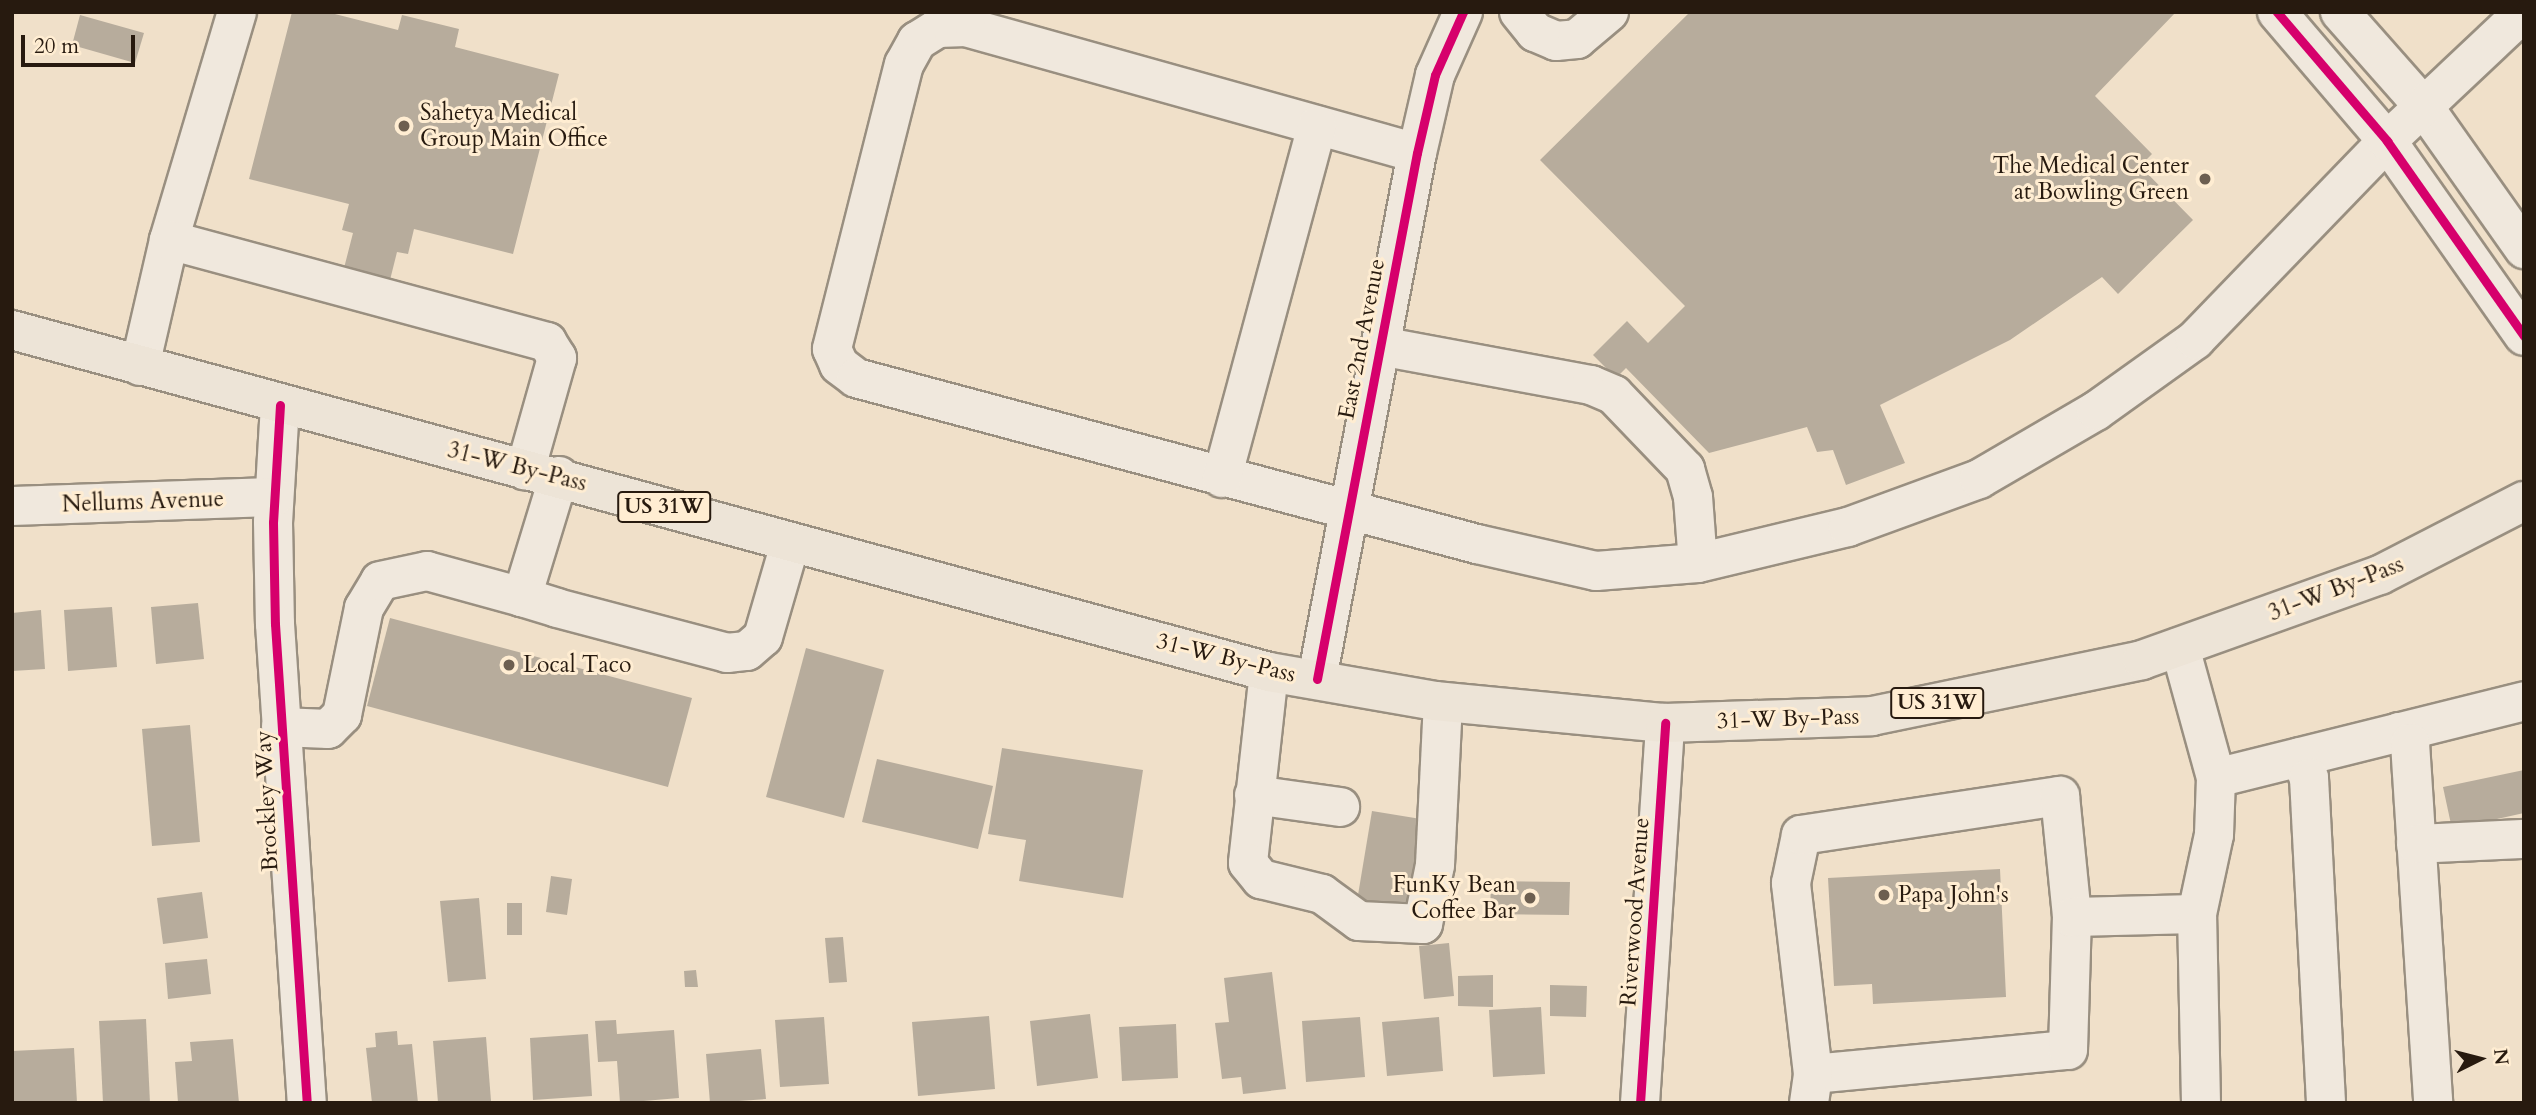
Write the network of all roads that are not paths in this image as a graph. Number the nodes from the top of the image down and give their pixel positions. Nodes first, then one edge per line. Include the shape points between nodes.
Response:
1 (237, 12) edge
2 (1463, 12) edge
3 (1519, 12) edge
4 (1609, 12) edge
5 (2277, 12) edge
6 (2340, 12) edge
7 (2524, 12) edge
8 (2424, 107) junction
9 (1317, 127) junction
10 (2387, 141) junction
11 (1417, 153) junction
12 (169, 240) junction
13 (2524, 249) edge
14 (12, 330) edge
15 (2524, 336) edge
16 (1380, 346) junction
17 (140, 366) junction
18 (280, 405) junction
19 (542, 474) junction
20 (1222, 478) junction
21 (274, 497) junction
22 (2524, 501) edge
23 (12, 506) edge
24 (1349, 512) junction
25 (790, 544) junction
26 (1698, 563) junction
27 (522, 597) junction
28 (2180, 647) junction
29 (1269, 671) junction
30 (1317, 679) junction
31 (2524, 701) edge
32 (1443, 702) junction
33 (1665, 723) junction
34 (282, 727) junction
35 (2399, 732) junction
36 (2300, 757) junction
37 (2216, 778) junction
38 (1254, 794) junction
39 (1340, 807) dead end
40 (2524, 839) edge
41 (2416, 844) junction
42 (2197, 914) junction
43 (2072, 917) junction
44 (1811, 1088) edge
45 (307, 1103) edge
46 (1640, 1103) edge
47 (2201, 1103) edge
48 (2326, 1103) edge
49 (2433, 1103) edge

1 - 12 street
2 - 11 street, East 2nd Avenue via 1435,75
3 - 4 street via 1535,32 1556,41 1577,39
5 - 10 street
6 - 8 street
7 - 8 street
8 - 10 street
8 - 13 street
9 - 11 street
9 - 20 street
9 - 20 street via 966,27 938,28 916,41 904,64 836,327 832,349 839,365 856,378
10 - 15 street
10 - 26 street via 2195,340 2096,411 1979,480 1848,527
11 - 16 street, East 2nd Avenue
12 - 17 street
12 - 19 street via 547,342 557,358
14 - 17 main road, 31-W By-Pass / US 31W
16 - 24 street, East 2nd Avenue
16 - 26 street via 1591,385 1614,395 1685,469 1693,497
17 - 18 main road, 31-W By-Pass / US 31W
18 - 19 main road, 31-W By-Pass / US 31W
18 - 21 street, Brockley Way
19 - 25 main road, 31-W By-Pass / US 31W
19 - 27 street
20 - 24 street
21 - 23 street, Nellums Avenue
21 - 34 street, Brockley Way via 272,551
22 - 28 main road, 31-W By-Pass / US 31W via 2380,575
24 - 26 street via 1596,571
24 - 30 street, East 2nd Avenue
25 - 27 street via 763,637 747,651 727,653
25 - 29 main road, 31-W By-Pass / US 31W
27 - 34 street via 427,571 380,581 364,608 342,715 328,729
28 - 33 main road, 31-W By-Pass / US 31W via 2142,660 1872,716
28 - 37 street
29 - 30 main road, 31-W By-Pass / US 31W
29 - 38 street
30 - 32 main road, 31-W By-Pass / US 31W
31 - 35 street
32 - 33 main road, 31-W By-Pass / US 31W
32 - 38 street via 1435,865 1423,923 1359,921 1322,894 1261,879 1248,863
33 - 46 street, Riverwood Avenue
34 - 45 street, Brockley Way
35 - 36 street
35 - 41 street via 2410,743
36 - 37 street
36 - 48 street via 2309,778
37 - 42 street via 2214,835
38 - 39 street
40 - 41 street
41 - 49 street
42 - 43 street
42 - 47 street
43 - 44 street via 2068,1050
43 - 44 street via 2060,796 1801,835 1791,883

